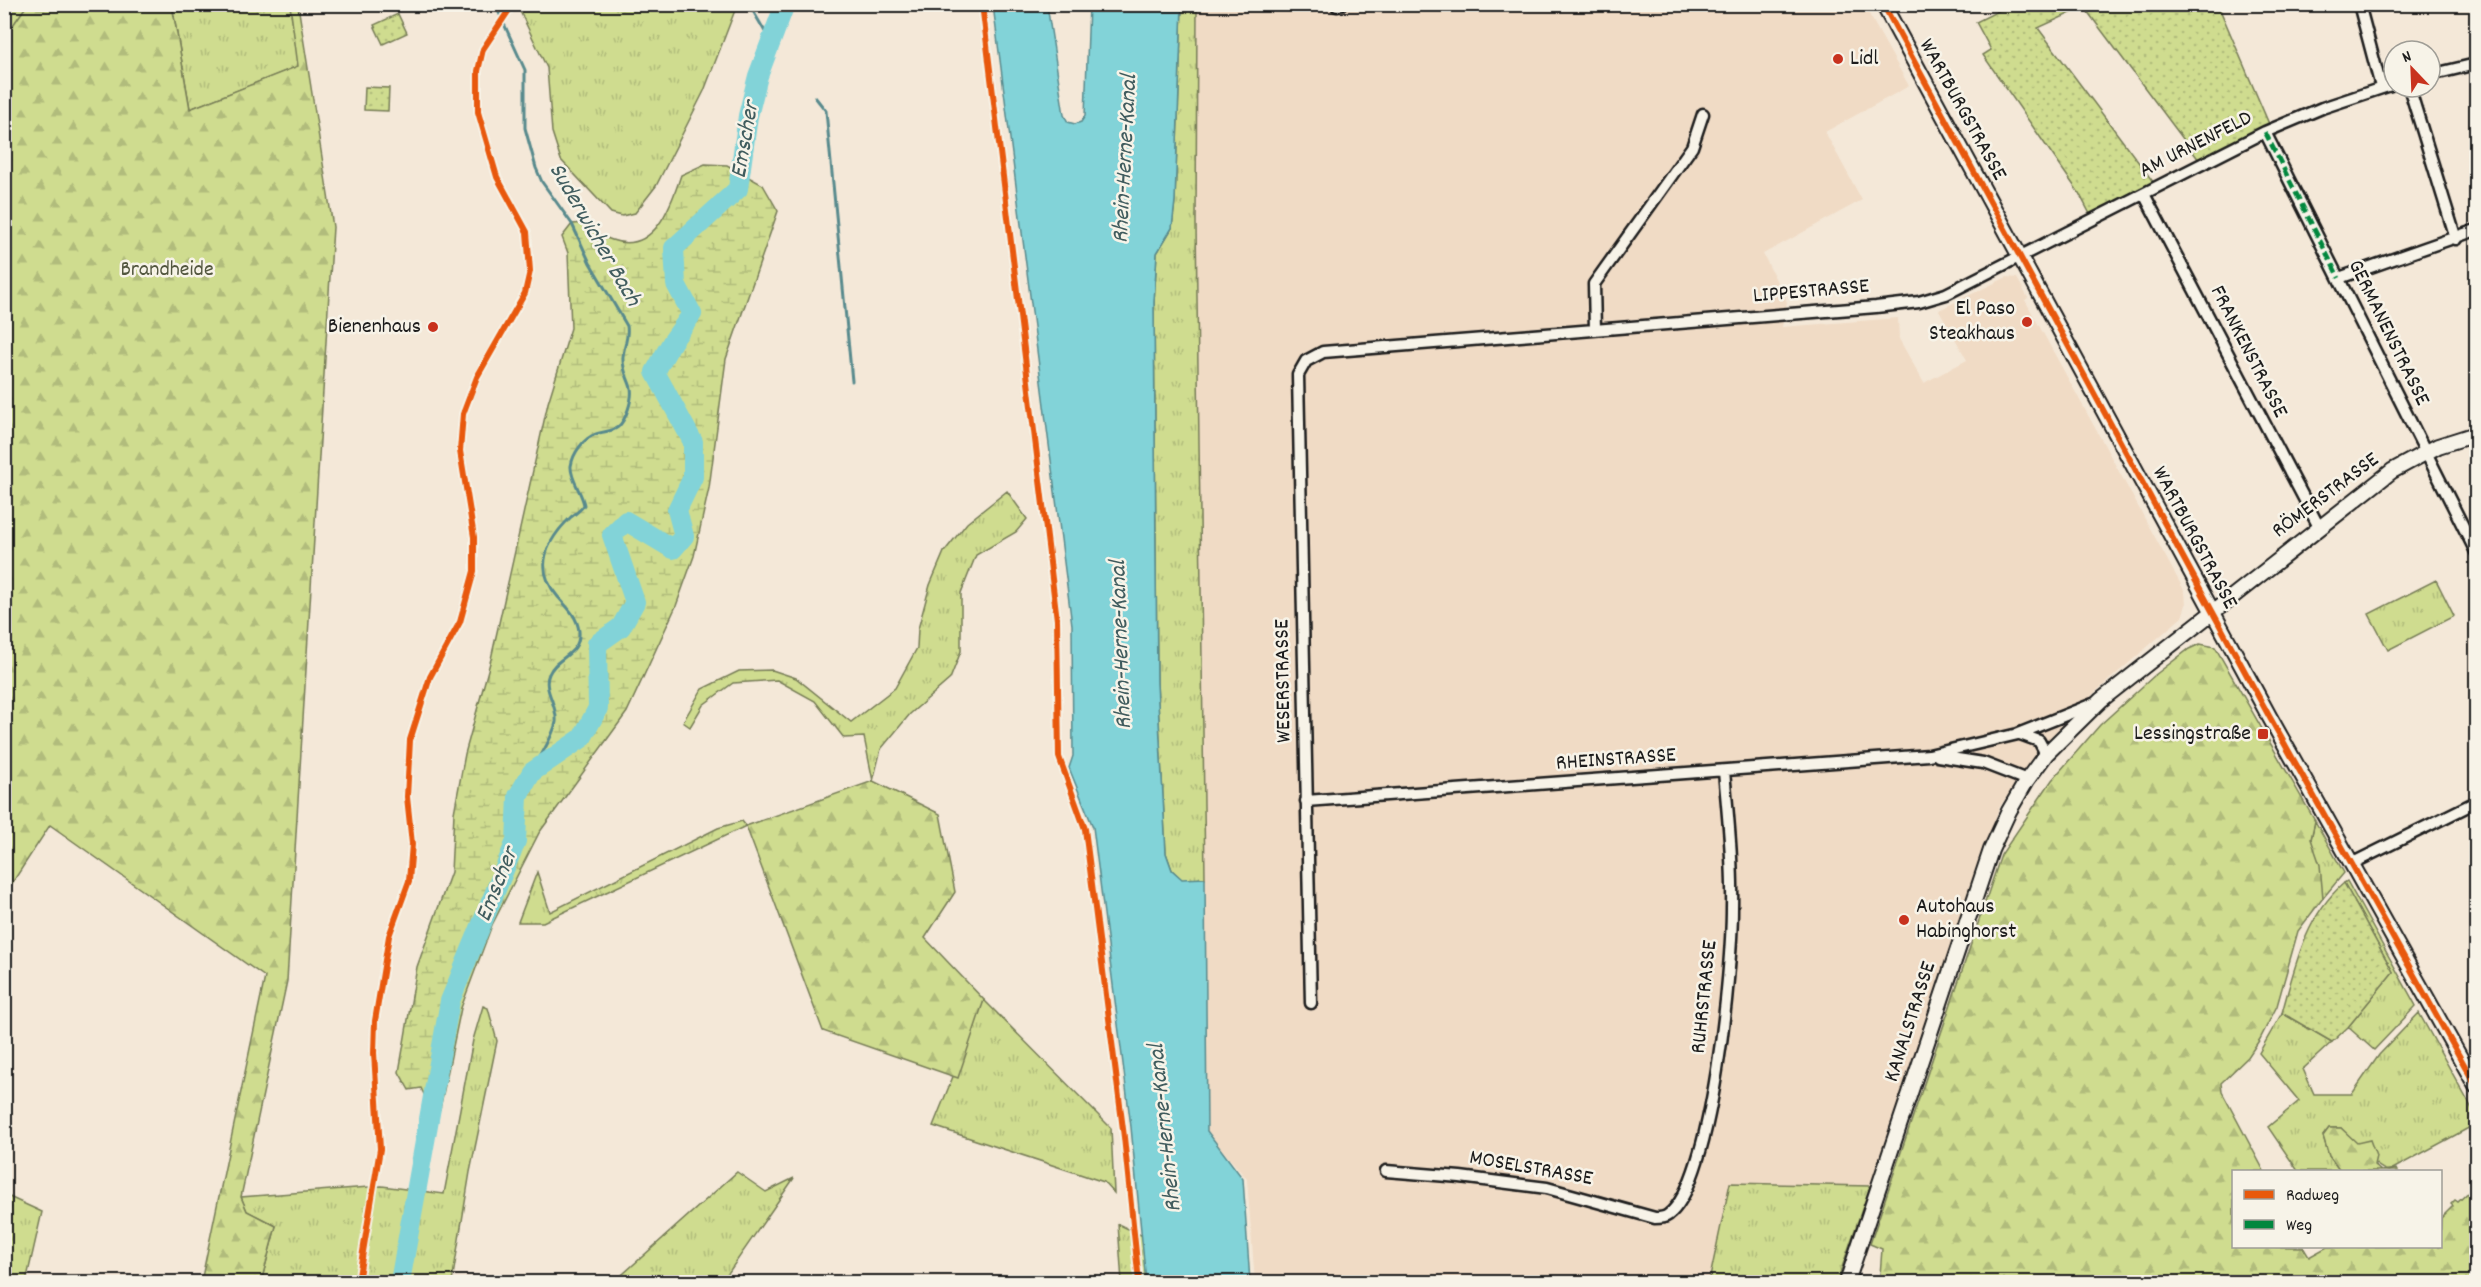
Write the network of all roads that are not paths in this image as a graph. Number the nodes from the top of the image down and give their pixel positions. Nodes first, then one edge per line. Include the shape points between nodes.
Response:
1 (2359, 4) edge
2 (1883, 5) edge
3 (2476, 64) edge
4 (2442, 72) edge
5 (2381, 87) joint
6 (2413, 99) edge
7 (1702, 114) dead end
8 (2265, 132) junction
9 (2144, 194) junction
10 (2476, 230) edge
11 (2456, 239) junction
12 (2021, 256) junction
13 (2339, 278) junction
14 (1594, 330) junction
15 (1306, 361) joint
16 (2476, 434) edge
17 (2425, 452) junction
18 (2319, 527) junction
19 (2476, 552) edge
20 (2212, 612) junction
21 (2101, 700) junction
22 (2018, 734) junction
23 (2046, 754) junction
24 (1929, 755) junction
25 (1724, 771) junction
26 (2027, 780) junction
27 (1306, 801) junction
28 (2476, 802) edge
29 (2353, 863) junction
30 (1311, 1003) dead end
31 (2476, 1086) edge
32 (1386, 1171) dead end
33 (1666, 1217) joint
34 (1847, 1282) edge

1 - 5 street
2 - 12 main road, WARTBURGSTRASSE
3 - 4 street
5 - 8 street, AM URNENFELD
6 - 11 street
7 - 14 street via 1692,147 1594,284
8 - 9 street, AM URNENFELD
8 - 13 street, GERMANENSTRASSE
9 - 12 street, AM URNENFELD
9 - 18 street, FRANKENSTRASSE
10 - 11 street
11 - 13 street
12 - 14 street, LIPPESTRASSE via 1946,294 1919,302
12 - 20 main road, WARTBURGSTRASSE
13 - 17 street, GERMANENSTRASSE
14 - 15 street, LIPPESTRASSE via 1323,352
15 - 27 street, WESERSTRASSE via 1298,375
16 - 17 main road, RÖMERSTRASSE
17 - 18 main road, RÖMERSTRASSE via 2392,471
17 - 19 street, GERMANENSTRASSE
18 - 20 main road, RÖMERSTRASSE
20 - 21 main road, KANALSTRASSE
20 - 29 main road, WARTBURGSTRASSE
21 - 22 street, RHEINSTRASSE
21 - 23 main road, KANALSTRASSE
22 - 23 street via 2039,741
22 - 24 street, RHEINSTRASSE
23 - 26 main road, KANALSTRASSE
24 - 25 street, RHEINSTRASSE
24 - 26 street, RHEINSTRASSE via 1983,763
25 - 27 street, RHEINSTRASSE
25 - 33 street, RUHRSTRASSE via 1731,861 1731,939 1717,1070 1697,1166
26 - 34 main road, KANALSTRASSE via 1991,850
27 - 30 street, WESERSTRASSE
28 - 29 street
29 - 31 main road, WARTBURGSTRASSE
32 - 33 street, MOSELSTRASSE via 1547,1188 1655,1218

